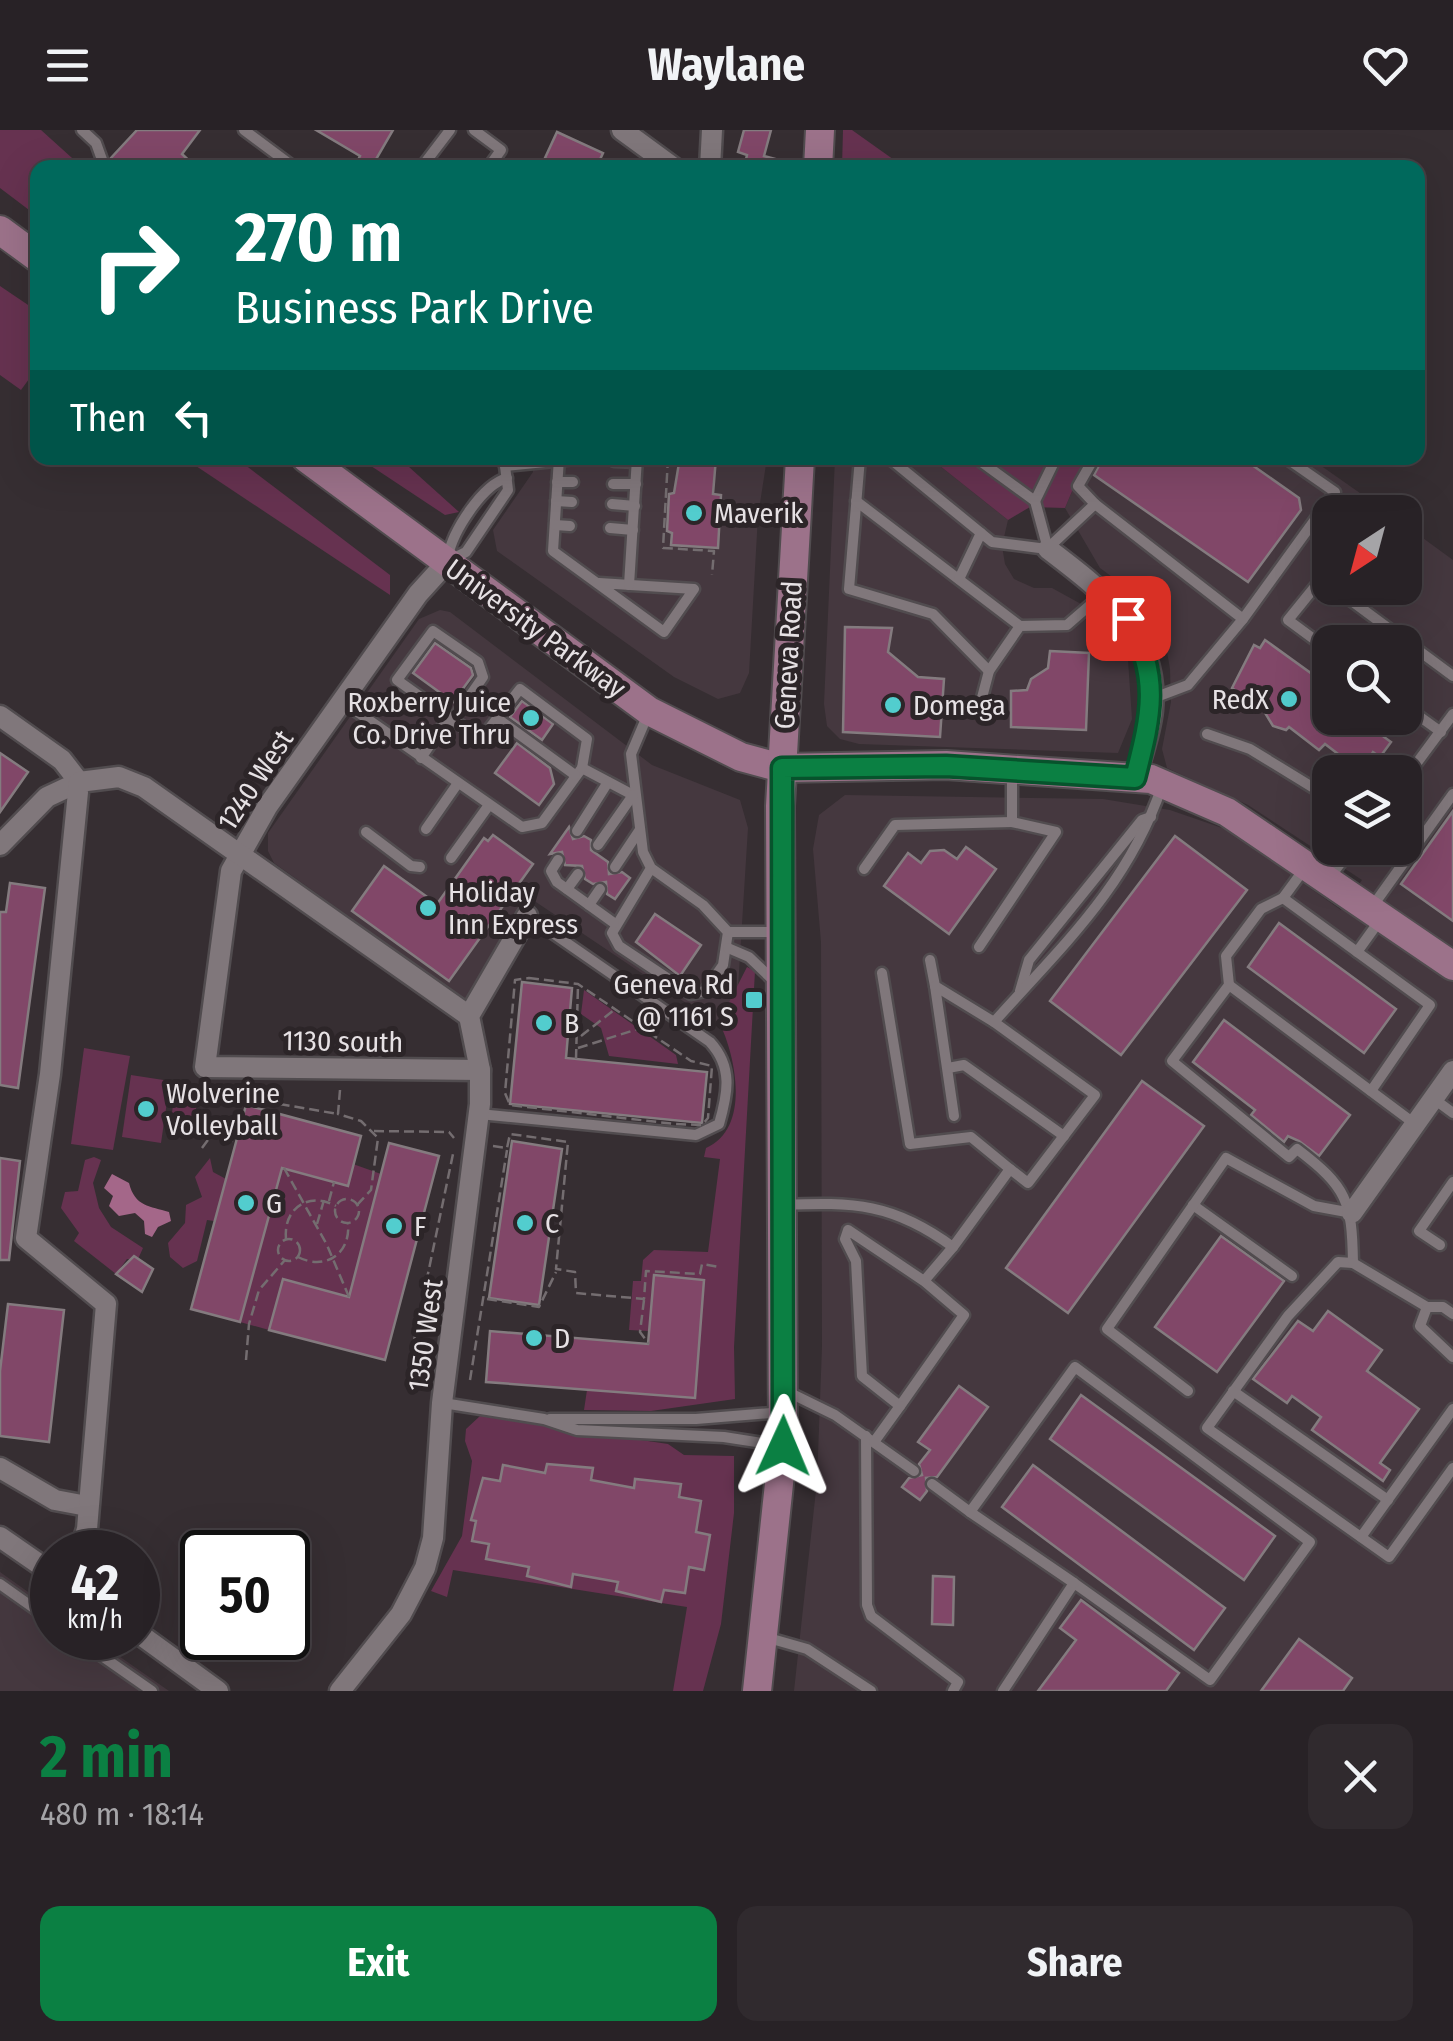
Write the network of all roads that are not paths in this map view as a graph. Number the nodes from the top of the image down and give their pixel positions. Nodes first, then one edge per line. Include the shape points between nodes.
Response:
1 (82, 130) edge
2 (244, 130) edge
3 (450, 130) edge
4 (474, 130) edge
5 (622, 130) edge
6 (712, 130) edge
7 (820, 130) edge
8 (102, 160) edge
9 (284, 160) edge
10 (427, 160) edge
11 (494, 160) edge
12 (663, 160) edge
13 (710, 160) edge
14 (818, 160) edge
15 (0, 230) edge
16 (30, 252) edge
17 (315, 465) edge
18 (558, 465) edge
19 (637, 465) edge
20 (800, 465) edge
21 (859, 465) edge
22 (898, 465) edge
23 (986, 465) edge
24 (1052, 465) edge
25 (1090, 465) edge
26 (1296, 465) edge
27 (505, 467) edge
28 (557, 482) junction
29 (573, 482) dead end
30 (613, 484) dead end
31 (636, 484) junction
32 (856, 500) junction
33 (1035, 500) junction
34 (556, 502) junction
35 (572, 502) dead end
36 (612, 504) dead end
37 (1095, 504) junction
38 (634, 506) junction
39 (555, 525) junction
40 (570, 526) dead end
41 (610, 528) dead end
42 (633, 530) junction
43 (981, 533) junction
44 (1048, 549) junction
45 (447, 562) junction
46 (959, 579) junction
47 (599, 583) junction
48 (629, 584) junction
49 (1312, 590) edge
50 (1105, 592) junction
51 (1358, 605) edge
52 (1243, 619) junction
53 (1020, 626) junction
54 (1312, 637) edge
55 (989, 671) junction
56 (1453, 676) edge
57 (1152, 700) junction
58 (342, 702) junction
59 (979, 709) dead end
60 (649, 711) junction
61 (1453, 714) edge
62 (0, 716) edge
63 (1422, 718) edge
64 (498, 719) junction
65 (453, 720) junction
66 (1442, 732) junction
67 (1207, 734) dead end
68 (1422, 757) edge
69 (422, 758) junction
70 (782, 768) junction
71 (1012, 769) junction
72 (578, 772) junction
73 (1149, 781) junction
74 (79, 782) junction
75 (608, 782) junction
76 (458, 783) junction
77 (1312, 787) edge
78 (1453, 794) edge
79 (632, 795) junction
80 (489, 805) junction
81 (1151, 817) junction
82 (1012, 822) junction
83 (426, 829) dead end
84 (578, 831) dead end
85 (639, 831) junction
86 (366, 832) dead end
87 (0, 845) edge
88 (598, 845) dead end
89 (240, 852) junction
90 (451, 858) dead end
91 (558, 860) dead end
92 (1328, 865) edge
93 (420, 867) dead end
94 (615, 867) dead end
95 (651, 868) junction
96 (864, 869) dead end
97 (1319, 871) junction
98 (578, 874) dead end
99 (600, 889) dead end
100 (567, 890) junction
101 (1283, 898) junction
102 (589, 906) junction
103 (1377, 912) junction
104 (527, 916) joint
105 (614, 923) junction
106 (728, 932) junction
107 (781, 932) junction
108 (979, 947) dead end
109 (728, 948) junction
110 (1357, 952) junction
111 (930, 960) dead end
112 (1453, 966) edge
113 (882, 973) dead end
114 (1229, 985) junction
115 (935, 986) junction
116 (781, 987) junction
117 (1020, 992) junction
118 (469, 1016) junction
119 (994, 1022) junction
120 (205, 1067) joint
121 (948, 1068) junction
122 (480, 1070) junction
123 (1453, 1071) edge
124 (1371, 1092) junction
125 (1434, 1098) junction
126 (1453, 1113) edge
127 (479, 1114) junction
128 (954, 1116) dead end
129 (1415, 1124) junction
130 (1064, 1136) junction
131 (1010, 1169) junction
132 (1453, 1182) edge
133 (1193, 1205) junction
134 (782, 1206) junction
135 (1352, 1213) junction
136 (1440, 1245) dead end
137 (953, 1247) junction
138 (1353, 1263) junction
139 (1292, 1276) dead end
140 (924, 1281) junction
141 (1427, 1306) junction
142 (1453, 1314) edge
143 (1453, 1357) edge
144 (1188, 1391) dead end
145 (1234, 1391) junction
146 (784, 1401) junction
147 (442, 1402) junction
148 (900, 1406) junction
149 (1453, 1409) edge
150 (544, 1420) junction
151 (870, 1439) junction
152 (783, 1446) junction
153 (0, 1468) edge
154 (1453, 1468) edge
155 (914, 1471) dead end
156 (932, 1484) dead end
157 (1388, 1500) junction
158 (87, 1506) junction
159 (970, 1512) junction
160 (88, 1530) edge
161 (0, 1536) edge
162 (1361, 1537) junction
163 (30, 1557) edge
164 (1074, 1583) junction
165 (0, 1584) edge
166 (30, 1605) edge
167 (764, 1637) junction
168 (160, 1649) edge
169 (108, 1660) edge
170 (1210, 1680) junction
171 (152, 1691) edge
172 (218, 1691) edge
173 (340, 1691) edge
174 (757, 1691) edge
175 (872, 1691) edge
176 (953, 1691) edge
177 (1003, 1691) edge
178 (1202, 1691) edge

1 - 8 lane
2 - 9 lane
3 - 10 lane
4 - 11 lane via 501,150
5 - 12 street
6 - 13 street
7 - 14 main road
15 - 16 main road
17 - 45 main road, University Parkway
18 - 28 lane
19 - 31 lane
20 - 70 main road, Geneva Road
21 - 32 lane
22 - 43 lane
23 - 33 lane
24 - 33 lane
25 - 37 lane via 1078,486
26 - 52 lane via 1336,492
27 - 45 lane via 451,541
27 - 45 lane via 508,490 466,552
28 - 29 lane
28 - 34 lane
30 - 31 lane
31 - 38 lane
32 - 46 lane
32 - 55 lane via 849,588 933,614
33 - 44 lane
34 - 35 lane
34 - 39 lane
36 - 38 lane
37 - 44 lane
37 - 52 lane
38 - 42 lane
39 - 40 lane
39 - 47 lane via 553,552
41 - 42 lane
42 - 48 lane
43 - 44 lane via 992,542
43 - 46 lane
44 - 50 street
45 - 58 street, 1240 West
45 - 60 main road, University Parkway
46 - 53 lane
47 - 48 lane
47 - 48 lane via 664,632 694,589
49 - 54 lane via 1288,620
50 - 53 lane via 1068,625
50 - 57 street via 1146,651
51 - 56 lane
52 - 57 lane via 1188,685
53 - 55 lane
55 - 59 lane
57 - 73 street
58 - 69 lane
58 - 89 street, 1240 West
60 - 70 main road, University Parkway via 741,756
60 - 79 lane via 631,754
61 - 66 lane
62 - 74 street via 62,760
63 - 66 lane
64 - 65 lane via 482,739
64 - 72 lane
64 - 72 lane via 520,690 587,739
65 - 65 lane via 398,680 433,630 478,662 483,677
65 - 69 lane
66 - 68 lane
67 - 77 lane via 1250,749
69 - 76 lane
70 - 71 main road, University Parkway
70 - 107 main road, Geneva Road
71 - 73 main road, University Parkway
71 - 82 lane
72 - 75 lane
72 - 80 lane via 542,823 522,827
73 - 81 lane
73 - 97 main road, University Parkway via 1227,812
74 - 87 street via 47,797
74 - 89 street via 119,777 144,787
74 - 158 street via 26,1238 106,1304
75 - 79 lane
75 - 84 lane
76 - 80 lane
76 - 83 lane
78 - 103 lane
79 - 85 lane
79 - 88 lane
80 - 90 lane
81 - 117 lane via 1105,895 1054,962
81 - 117 lane via 1029,960
82 - 96 lane via 895,825
82 - 108 lane via 1056,832
85 - 94 lane
85 - 95 lane
86 - 93 lane
89 - 118 street
89 - 120 street, 1240 West via 222,918
91 - 100 lane via 552,871
92 - 97 lane
95 - 105 lane
95 - 106 lane via 704,905
97 - 101 lane
97 - 103 main road, University Parkway
98 - 100 lane
99 - 102 lane
100 - 102 lane
101 - 110 lane
101 - 114 lane via 1260,909 1226,956
102 - 105 lane
103 - 110 lane
103 - 112 main road, University Parkway
104 - 118 street
104 - 127 lane via 710,1042 725,1059 728,1095 718,1124 696,1135
105 - 109 lane via 619,946 691,994 705,991
106 - 107 lane
106 - 109 lane
107 - 116 main road, Geneva Road
109 - 116 lane via 749,957
110 - 124 lane via 1430,1004
111 - 115 lane
113 - 131 lane via 910,1144 970,1136
114 - 124 lane
114 - 135 lane via 1172,1061 1289,1157 1297,1149 1330,1175
115 - 119 lane
115 - 121 lane
116 - 134 main road, Geneva Road
117 - 119 lane
118 - 122 street, 1350 West
119 - 130 lane via 1095,1095
120 - 122 street, 1130 south
121 - 128 lane
121 - 130 lane via 964,1065
122 - 127 street, 1350 West
123 - 125 street
124 - 129 lane
125 - 126 lane
125 - 129 street
127 - 147 street, 1350 West
129 - 135 street
130 - 131 lane via 1028,1184
131 - 137 lane
132 - 136 lane via 1419,1231
133 - 135 lane via 1226,1158 1314,1206
133 - 139 lane
133 - 144 lane via 1106,1329
134 - 137 lane via 876,1206 919,1222
134 - 146 main road, Geneva Road
135 - 138 lane
137 - 140 lane
138 - 141 lane
138 - 145 lane via 1338,1262 1288,1316
140 - 148 lane via 964,1315
140 - 148 lane via 848,1230 845,1239 856,1261 862,1376
141 - 142 lane
141 - 143 lane via 1420,1326
145 - 157 lane
145 - 162 lane via 1207,1428
146 - 150 lane via 696,1419
146 - 151 lane
146 - 152 main road, Geneva Road
147 - 150 lane
147 - 173 street, 1350 West via 438,1497 426,1568 401,1614
148 - 151 lane
149 - 157 lane
150 - 152 lane via 578,1430
151 - 155 lane
151 - 176 lane via 867,1605 872,1616 958,1682
152 - 167 main road, Geneva Road
153 - 158 street via 56,1500
154 - 162 lane via 1390,1557
156 - 159 lane
157 - 162 lane
158 - 160 street
159 - 164 lane
159 - 170 lane via 1075,1367 1310,1542
161 - 163 street
164 - 170 lane
164 - 177 lane
165 - 166 lane
167 - 174 main road, Geneva Road
167 - 175 lane via 807,1649
168 - 172 street
169 - 171 lane
170 - 178 lane

